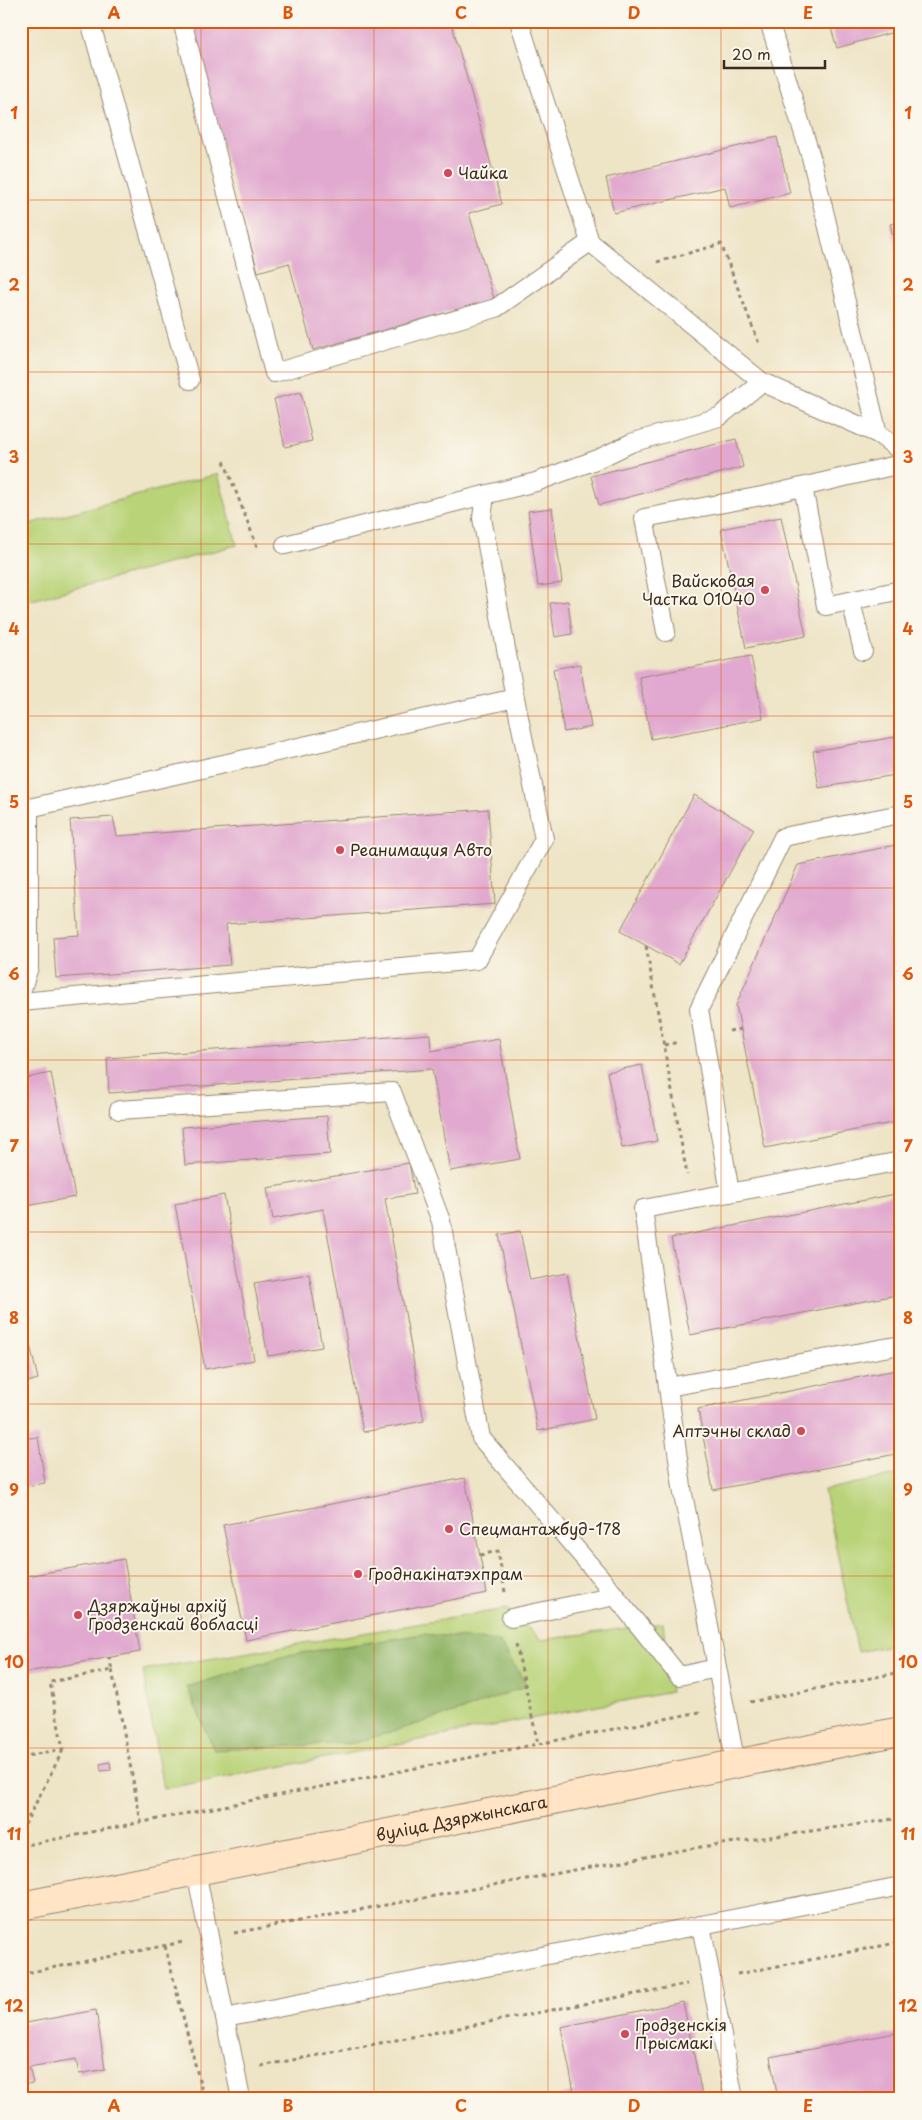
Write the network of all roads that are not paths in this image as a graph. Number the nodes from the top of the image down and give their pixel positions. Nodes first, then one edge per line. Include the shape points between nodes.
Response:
1 (90, 21) edge
2 (182, 21) edge
3 (519, 21) edge
4 (769, 21) edge
5 (590, 242) junction
6 (190, 380) dead end
7 (769, 385) junction
8 (878, 434) junction
9 (901, 451) edge
10 (901, 464) edge
11 (803, 487) junction
12 (485, 495) junction
13 (285, 545) dead end
14 (901, 590) edge
15 (851, 601) junction
16 (666, 632) dead end
17 (863, 651) dead end
18 (515, 698) junction
19 (901, 814) edge
20 (21, 992) edge
21 (21, 1002) edge
22 (119, 1110) dead end
23 (901, 1161) edge
24 (730, 1193) junction
25 (901, 1345) edge
26 (668, 1387) junction
27 (616, 1596) junction
28 (510, 1618) road end
29 (717, 1668) junction
30 (901, 1731) edge
31 (736, 1764) junction
32 (196, 1871) junction
33 (901, 1886) edge
34 (21, 1906) edge
35 (701, 1926) junction
36 (225, 2018) junction
37 (241, 2099) edge
38 (734, 2099) edge

1 - 6 lane
2 - 5 lane via 274,373 496,308
3 - 5 lane
4 - 8 lane via 810,157
5 - 7 lane
7 - 8 lane
7 - 12 lane via 719,417 632,442 598,459 536,482
8 - 9 lane
10 - 11 lane
11 - 15 lane via 826,606
11 - 16 lane via 644,518
12 - 13 lane
12 - 18 lane via 482,518
14 - 15 lane
15 - 17 lane
18 - 20 lane via 29,808 29,967
18 - 21 lane via 544,839 477,960
19 - 24 lane via 783,836 699,1009
22 - 27 lane via 392,1092 441,1221 481,1438
23 - 24 lane
24 - 26 lane via 643,1210
25 - 26 lane
26 - 29 lane via 683,1494
27 - 28 lane
27 - 29 lane via 679,1676
29 - 31 lane
30 - 31 main road, вуліца Дзяржынскага
31 - 32 main road, вуліца Дзяржынскага
32 - 34 main road, вуліца Дзяржынскага
32 - 36 lane
33 - 35 lane
35 - 36 lane
35 - 38 lane
36 - 37 lane

